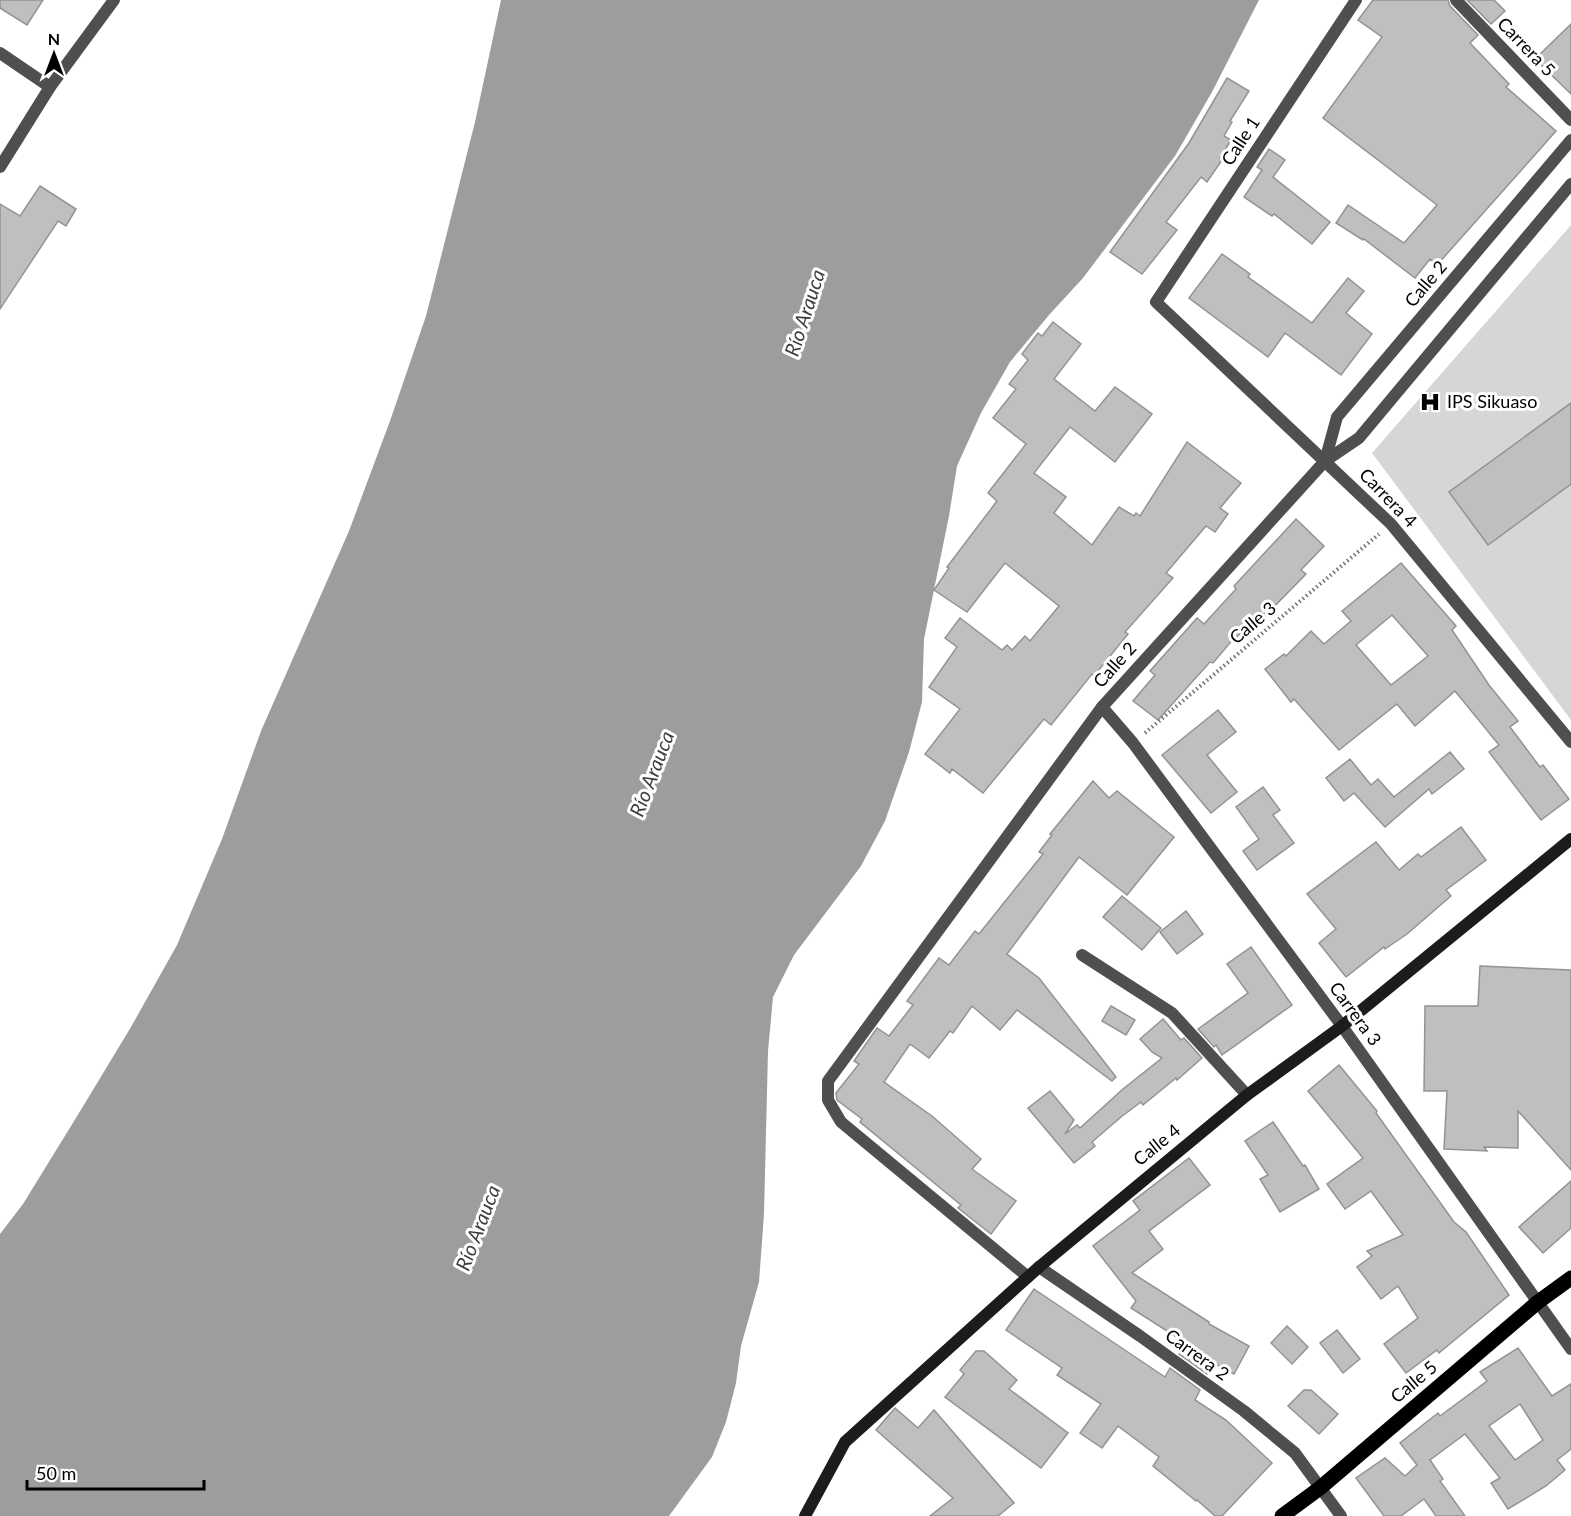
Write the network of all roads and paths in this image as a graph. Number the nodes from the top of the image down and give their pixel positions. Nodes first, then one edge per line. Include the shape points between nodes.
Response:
1 (114, 0) edge
2 (1356, 0) edge
3 (1456, 0) edge
4 (0, 53) edge
5 (50, 87) junction
6 (1571, 120) edge
7 (1571, 140) edge
8 (0, 167) edge
9 (1571, 184) edge
10 (1156, 302) joint
11 (1325, 461) junction
12 (1391, 524) junction
13 (1102, 706) junction
14 (1571, 742) edge
15 (1133, 743) junction
16 (1571, 839) edge
17 (1082, 955) dead end
18 (1342, 1026) junction
19 (1247, 1095) junction
20 (1039, 1267) junction
21 (1028, 1277) junction
22 (1571, 1278) edge
23 (1538, 1302) junction
24 (1571, 1348) edge
25 (1320, 1488) junction
26 (805, 1516) edge
27 (1282, 1516) edge
28 (1341, 1516) edge

1 - 5 street
2 - 10 street, Calle 1
3 - 6 street, Carrera 5
4 - 5 street
5 - 8 street
7 - 11 street, Calle 2 via 1337,417
9 - 11 street, Calle 2 via 1359,438
10 - 11 street, Carrera 4
11 - 12 street, Carrera 4
11 - 13 street, Calle 2
12 - 14 street, Carrera 4
12 - 15 path, Calle 3
13 - 15 street, Carrera 3
13 - 21 street, Calle 2 via 828,1081 828,1100 841,1122
15 - 18 street, Carrera 3
16 - 18 street, Calle 4
17 - 19 street via 1172,1013
18 - 19 street, Calle 4
18 - 23 street, Carrera 3
19 - 20 street, Calle 4
20 - 21 street, Calle 4
20 - 25 street, Carrera 2 via 1244,1412 1295,1453
21 - 26 street, Calle 4 via 845,1442
22 - 23 main road, Calle 5
23 - 24 street, Carrera 3
23 - 25 main road, Calle 5
25 - 27 main road, Calle 5
25 - 28 street, Carrera 2

